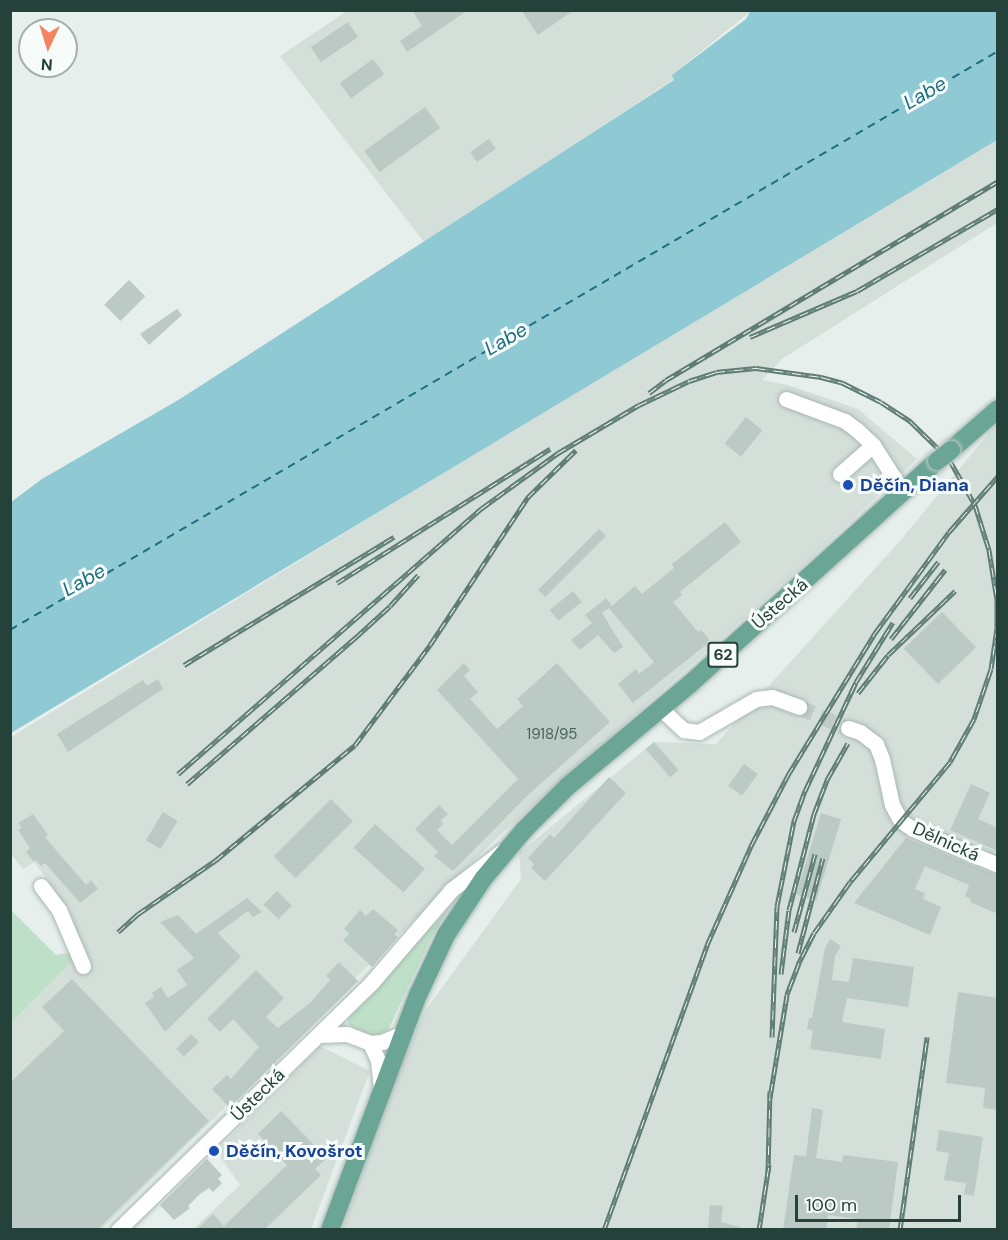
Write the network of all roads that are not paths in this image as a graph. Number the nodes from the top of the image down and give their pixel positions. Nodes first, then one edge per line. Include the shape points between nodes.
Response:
1 (786, 399) dead end
2 (998, 409) edge
3 (873, 445) junction
4 (840, 474) dead end
5 (903, 492) junction
6 (799, 707) tunnel mouth
7 (660, 708) junction
8 (848, 728) tunnel mouth
9 (509, 847) junction
10 (998, 865) edge
11 (41, 886) dead end
12 (83, 966) dead end
13 (403, 1033) junction
14 (319, 1035) junction
15 (370, 1043) junction
16 (381, 1090) junction
17 (118, 1230) edge
18 (330, 1230) edge

1 - 3 street via 845,421
2 - 5 main road, Ústecká / 62
3 - 4 street
3 - 5 street
5 - 7 main road, Ústecká / 62
6 - 7 street via 772,697 756,699 699,732 684,730
7 - 9 main road, Ústecká / 62 via 567,786
8 - 10 street, Dělnická via 876,744 892,805 901,821
9 - 13 main road, Ústecká / 62 via 446,935
9 - 14 street, Ústecká via 451,890 372,982
11 - 12 street via 59,910
13 - 15 street
13 - 16 main road, Ústecká / 62
14 - 15 street via 347,1034
14 - 17 street, Ústecká
15 - 16 street via 378,1060
16 - 18 main road, 62

